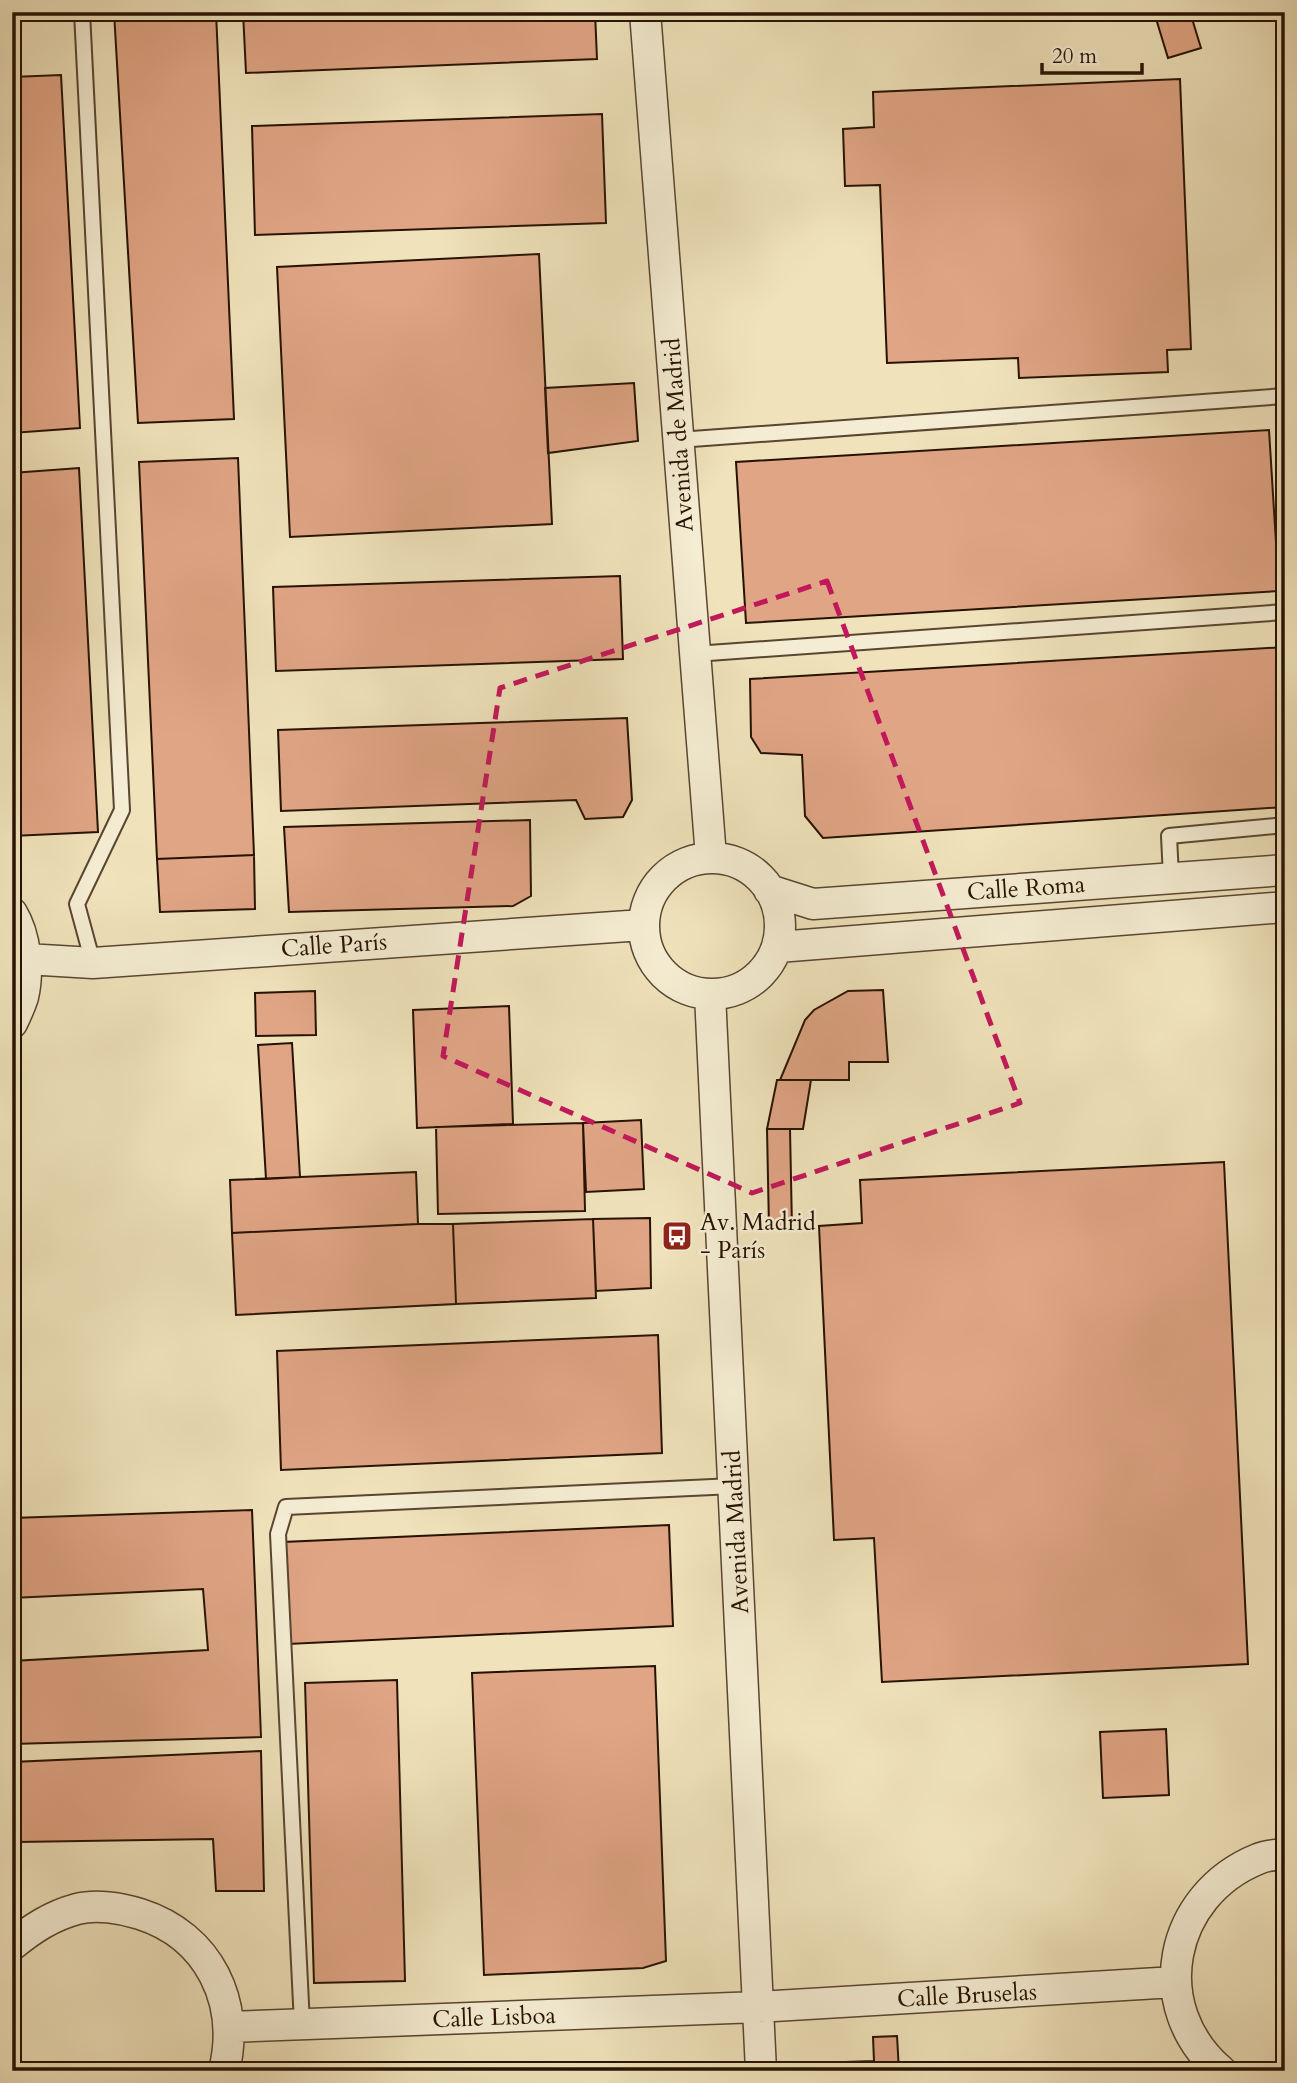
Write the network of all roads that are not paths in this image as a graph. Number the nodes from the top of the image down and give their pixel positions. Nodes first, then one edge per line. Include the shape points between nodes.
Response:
1 (82, 12) edge
2 (645, 12) edge
3 (1285, 396) edge
4 (678, 440) junction
5 (1285, 612) edge
6 (695, 654) junction
7 (1285, 825) edge
8 (711, 858) junction
9 (1285, 870) edge
10 (1171, 877) junction
11 (769, 890) junction
12 (1285, 907) edge
13 (12, 913) edge
14 (643, 925) junction
15 (778, 947) junction
16 (26, 959) junction
17 (93, 962) junction
18 (710, 994) junction
19 (12, 1023) edge
20 (734, 1486) junction
21 (1285, 1854) edge
22 (12, 1945) edge
23 (1175, 1982) junction
24 (758, 2007) junction
25 (302, 2024) junction
26 (230, 2027) junction
27 (224, 2071) edge
28 (761, 2071) edge
29 (1221, 2071) edge

1 - 17 lane via 122,810 77,904
2 - 4 street, Avenida de Madrid
3 - 4 lane
4 - 6 street, Avenida de Madrid
5 - 6 lane
6 - 8 street, Avenida de Madrid
7 - 10 lane via 1169,836
8 - 11 street via 746,866
8 - 14 street via 687,862 663,877 649,899
9 - 10 street, Calle Roma
10 - 11 street, Calle Roma via 813,904
11 - 15 street via 779,908
12 - 15 street, Calle Roma
13 - 16 street
14 - 17 street, Calle París
14 - 18 street via 652,960 673,983
15 - 18 street via 769,965 752,982 734,991
16 - 17 street, Calle París
16 - 19 street via 23,995
18 - 20 street, Avenida Madrid
20 - 24 street, Avenida Madrid
20 - 25 lane via 286,1507 278,1534
21 - 23 street via 1259,1858 1217,1882 1193,1912 1178,1947
22 - 26 street via 38,1924 79,1908 122,1908 163,1921 197,1948 209,1966 220,1984
23 - 24 street, Calle Bruselas
23 - 29 street via 1186,2027 1204,2057
24 - 25 street, Calle Lisboa
24 - 28 street, Avenida Madrid
25 - 26 street, Calle Lisboa
26 - 27 street

